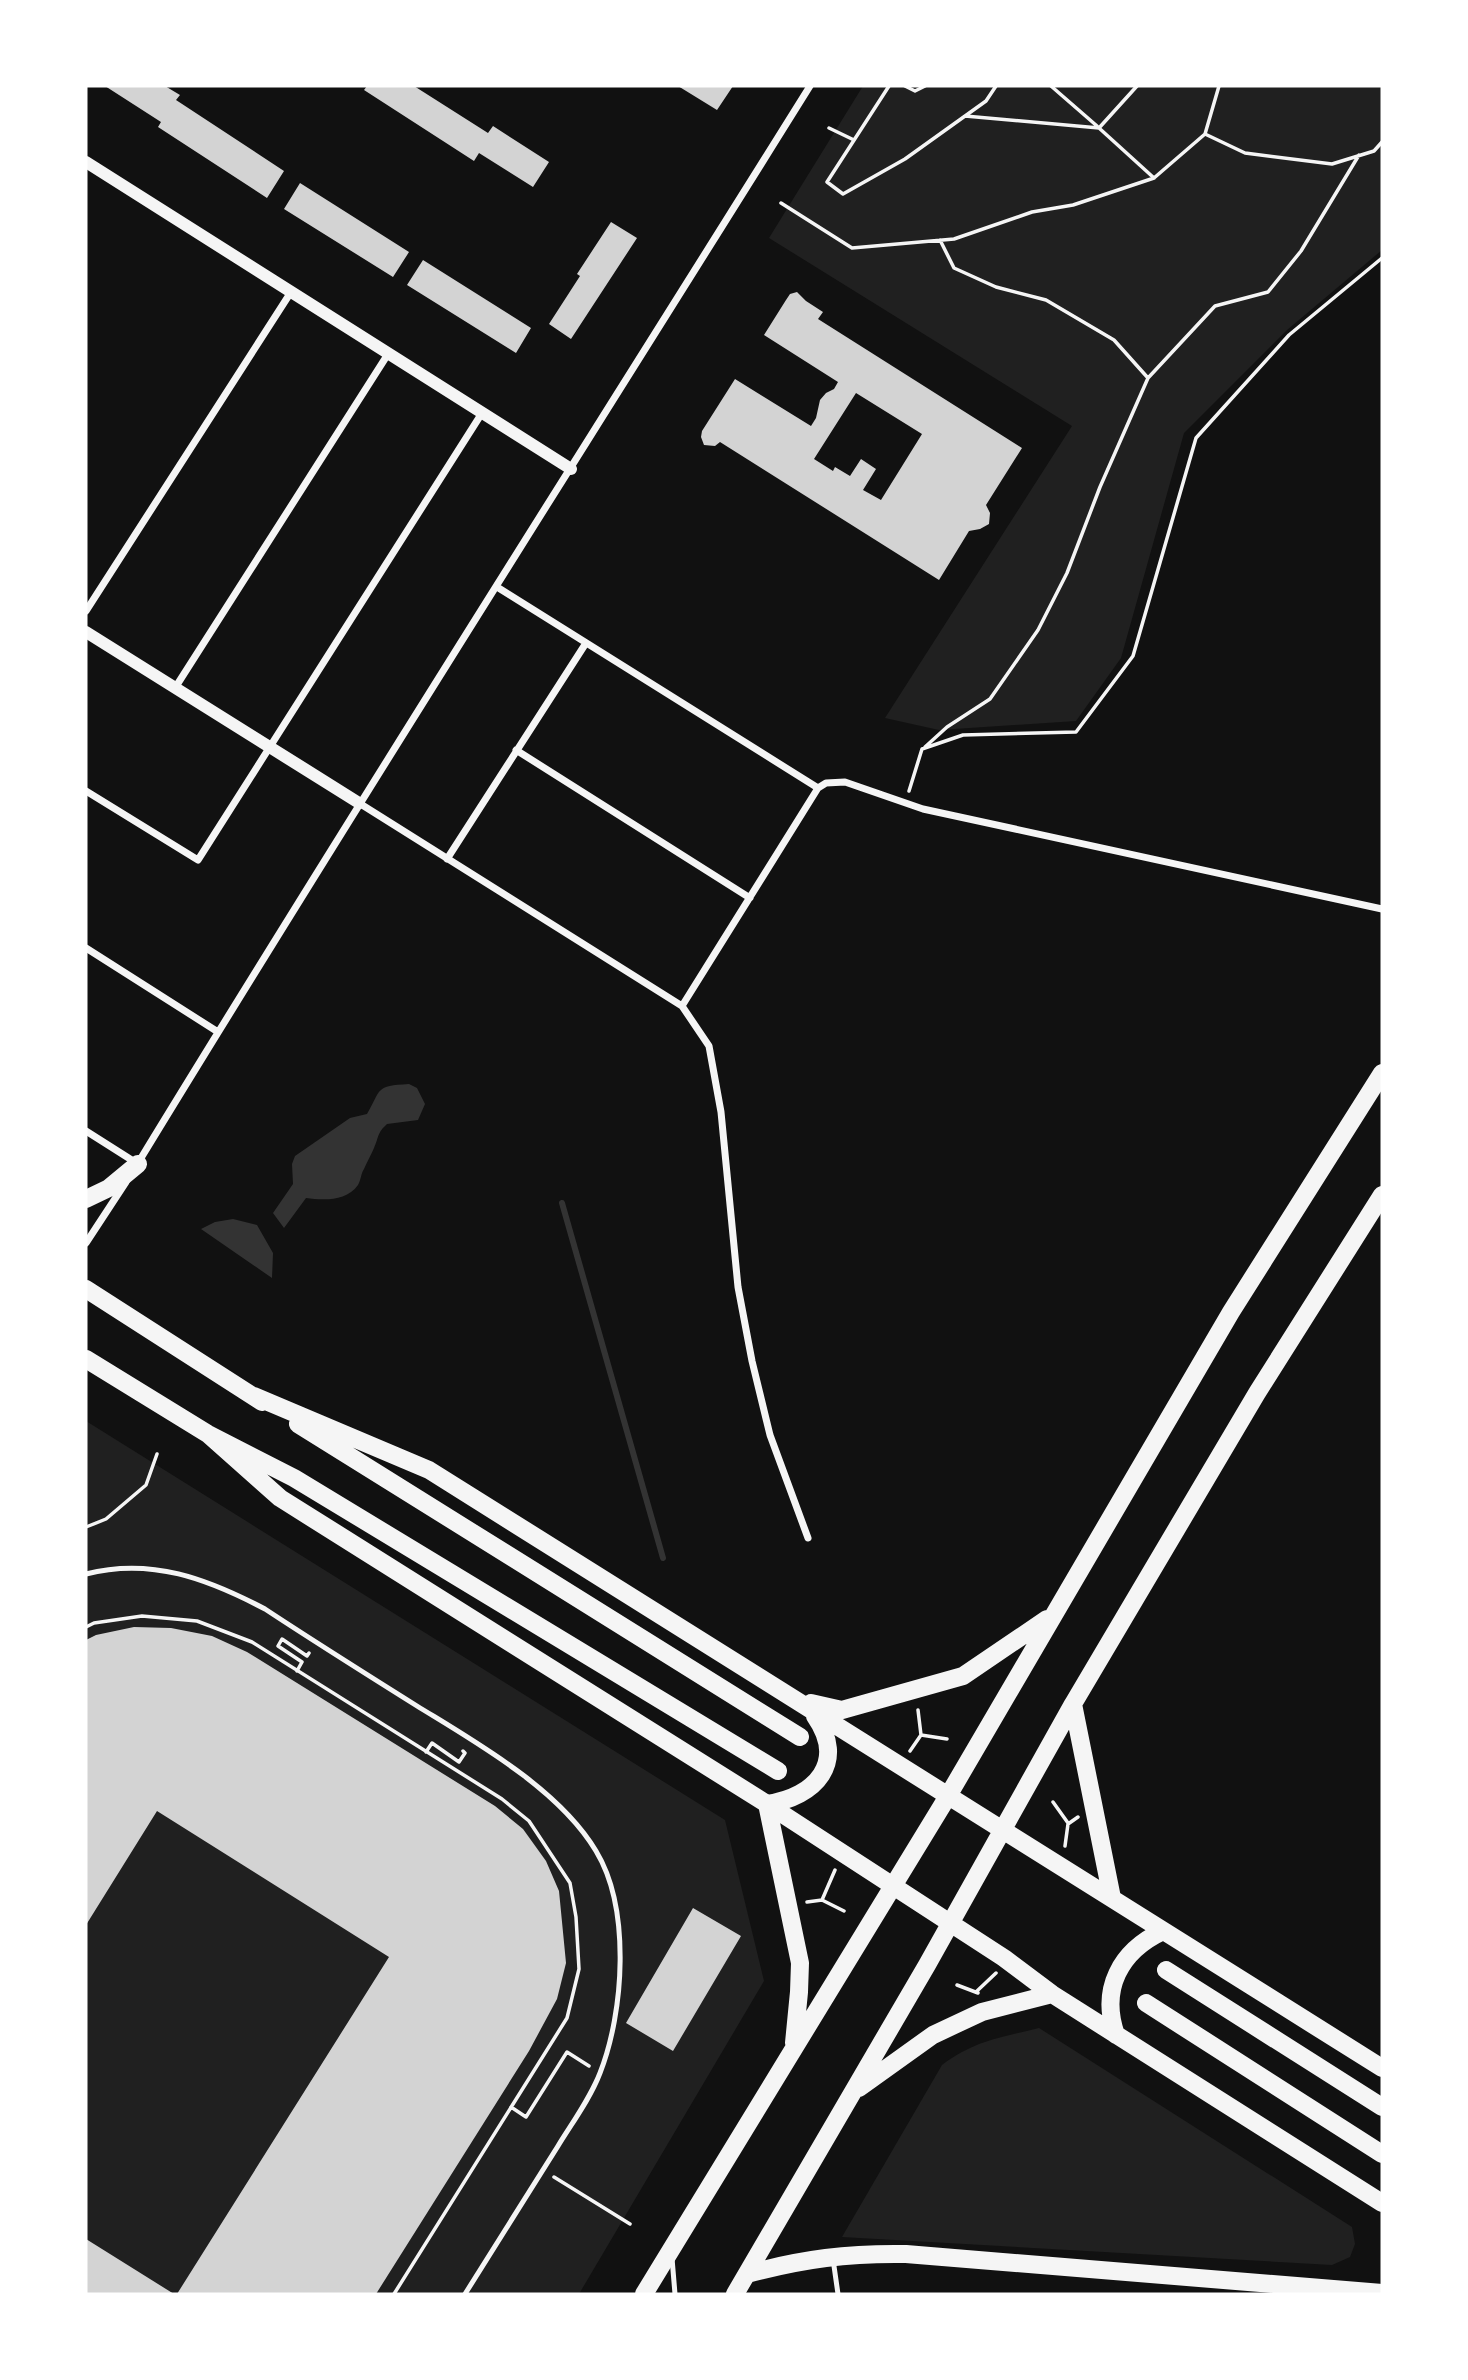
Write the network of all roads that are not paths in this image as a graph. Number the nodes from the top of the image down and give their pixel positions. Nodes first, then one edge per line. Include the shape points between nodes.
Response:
1 (810, 86) edge
2 (86, 162) edge
3 (291, 292) junction
4 (388, 354) junction
5 (482, 413) junction
6 (571, 469) junction
7 (497, 587) junction
8 (86, 611) edge
9 (86, 632) edge
10 (586, 643) junction
11 (175, 688) junction
12 (269, 747) junction
13 (516, 750) junction
14 (818, 788) junction
15 (86, 790) edge
16 (359, 803) junction
17 (447, 859) junction
18 (750, 898) junction
19 (1382, 909) edge
20 (86, 948) edge
21 (682, 1006) junction
22 (218, 1032) junction
23 (1382, 1073) edge
24 (86, 1131) edge
25 (138, 1164) junction
26 (1382, 1195) edge
27 (86, 1199) edge
28 (86, 1243) edge
29 (86, 1289) edge
30 (86, 1359) edge
31 (254, 1396) junction
32 (208, 1434) junction
33 (808, 1538) dead end
34 (86, 1574) edge
35 (1052, 1615) junction
36 (789, 1697) junction
37 (1073, 1704) junction
38 (811, 1710) junction
39 (800, 1737) dead end
40 (778, 1771) dead end
41 (948, 1796) junction
42 (767, 1804) junction
43 (1002, 1830) junction
44 (894, 1886) junction
45 (1112, 1899) junction
46 (950, 1923) junction
47 (1163, 1931) junction
48 (1166, 1970) dead end
49 (1052, 1994) junction
50 (1146, 2003) dead end
51 (1116, 2035) junction
52 (793, 2050) junction
53 (1382, 2068) edge
54 (853, 2092) junction
55 (1382, 2107) edge
56 (1382, 2154) edge
57 (1382, 2203) edge
58 (671, 2248) junction
59 (833, 2256) junction
60 (747, 2274) junction
61 (1382, 2293) edge
62 (464, 2294) edge
63 (644, 2294) edge
64 (675, 2294) edge
65 (735, 2294) edge
66 (838, 2294) edge

1 - 6 street
2 - 3 street
3 - 4 street
3 - 8 street
4 - 5 street
4 - 11 street
5 - 6 street
5 - 12 street
6 - 7 street
7 - 10 street
7 - 16 street
9 - 11 street
10 - 13 street
10 - 14 street
11 - 12 street
12 - 15 street via 198,860
12 - 16 street
13 - 17 street
13 - 18 street
14 - 18 street
14 - 19 street via 845,782 923,809
16 - 17 street
16 - 22 street
17 - 21 street
18 - 21 street
20 - 22 street
21 - 33 street via 709,1046 721,1112 738,1287 752,1361 770,1435
22 - 25 street
23 - 35 main road via 1231,1312
24 - 25 street
25 - 27 main road via 109,1188
25 - 28 street
26 - 37 main road via 1257,1394
29 - 31 main road
30 - 32 main road
31 - 36 main road via 429,1470
31 - 39 main road
32 - 40 main road via 294,1478
32 - 42 main road via 280,1498
34 - 62 lane via 140,1569 192,1576 265,1609 506,1763 560,1805 597,1852 619,1925 620,1968 617,2013 600,2073
35 - 36 main road via 963,1676 842,1710
35 - 41 main road
36 - 38 main road
37 - 43 main road
37 - 45 main road
38 - 41 main road
38 - 42 main road via 826,1732 826,1769 804,1792
41 - 43 main road
41 - 44 main road
42 - 44 main road
42 - 52 main road via 800,1963
43 - 45 main road
43 - 46 main road
44 - 46 main road
44 - 52 main road
45 - 47 main road
46 - 49 main road
46 - 54 main road
47 - 51 main road via 1130,1954 1114,1981 1109,2010
47 - 53 main road
48 - 55 main road
49 - 51 main road
49 - 54 main road via 982,2012 933,2035
50 - 56 main road
51 - 57 main road
52 - 58 main road
54 - 60 main road
58 - 63 main road
58 - 64 lane
59 - 60 main road
59 - 61 main road via 906,2255
59 - 66 lane
60 - 65 main road

